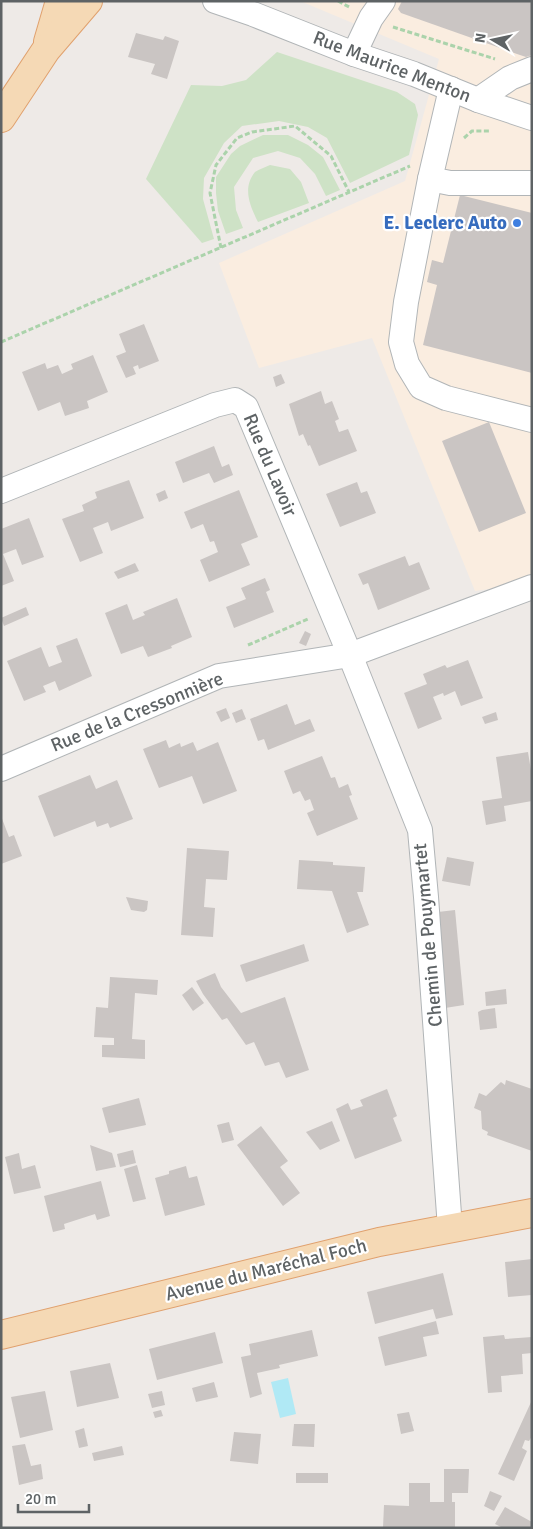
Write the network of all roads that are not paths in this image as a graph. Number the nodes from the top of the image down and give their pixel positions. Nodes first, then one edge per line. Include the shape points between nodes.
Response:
1 (60, 1) edge
2 (88, 1) edge
3 (215, 1) edge
4 (248, 8) edge
5 (377, 10) edge
6 (46, 50) junction
7 (354, 54) junction
8 (532, 69) edge
9 (451, 89) junction
10 (478, 100) junction
11 (1, 118) edge
12 (532, 118) edge
13 (422, 172) junction
14 (532, 183) edge
15 (532, 420) edge
16 (1, 491) edge
17 (532, 587) edge
18 (350, 656) junction
19 (1, 769) edge
20 (532, 1213) edge
21 (450, 1228) junction
22 (1, 1335) edge

1 - 6 main road
2 - 6 main road
3 - 4 street, Rue Maurice Menton
4 - 7 street, Rue Maurice Menton
5 - 7 street
6 - 11 main road
7 - 9 street, Rue Maurice Menton
8 - 10 street via 510,78
9 - 10 street, Rue Maurice Menton
9 - 13 street
10 - 12 street, Rue Maurice Menton
13 - 14 street via 450,183
13 - 15 street via 401,342 407,364 421,387 446,398
16 - 18 street, Rue du Lavoir via 215,405 235,400 246,407
17 - 18 street, Rue de la Cressonnière
18 - 19 street, Rue de la Cressonnière via 218,676
18 - 21 street, Chemin de Pouymartet via 420,830
20 - 21 main road, Avenue du Maréchal Foch
21 - 22 main road, Avenue du Maréchal Foch via 273,1267

